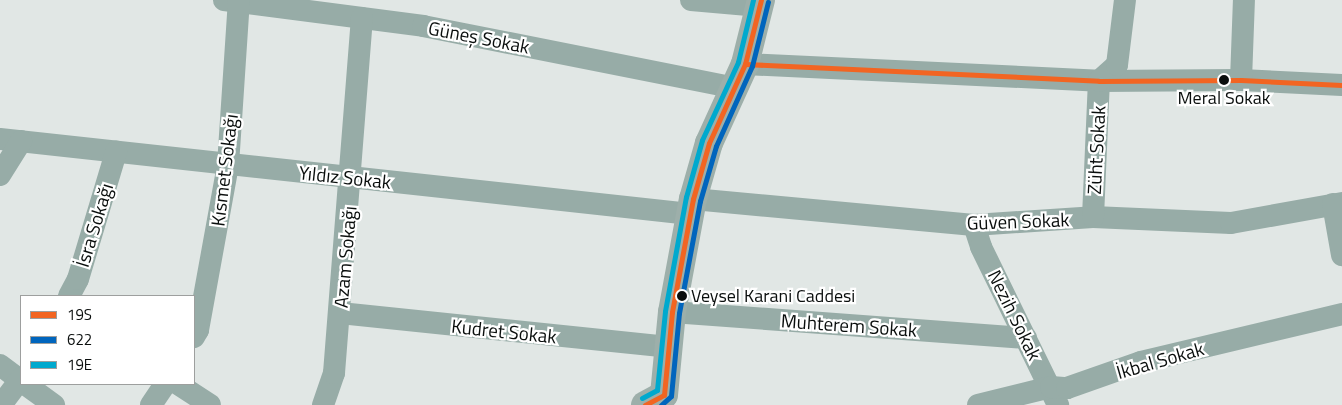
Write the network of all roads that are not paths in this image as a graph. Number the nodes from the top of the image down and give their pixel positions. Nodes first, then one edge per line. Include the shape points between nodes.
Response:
1 (691, 0) edge
2 (1125, 0) edge
3 (1244, 0) edge
4 (234, 1) edge
5 (760, 3) edge
6 (362, 18) junction
7 (739, 75) junction
8 (1241, 80) junction
9 (1099, 81) junction
10 (1342, 85) edge
11 (10, 140) edge
12 (116, 152) junction
13 (228, 165) junction
14 (0, 175) edge
15 (352, 178) junction
16 (1337, 204) edge
17 (692, 206) junction
18 (1093, 217) junction
19 (974, 225) junction
20 (1342, 255) edge
21 (70, 295) edge
22 (672, 312) junction
23 (340, 313) junction
24 (1342, 314) edge
25 (195, 335) edge
26 (1026, 338) junction
27 (668, 347) junction
28 (0, 365) edge
29 (20, 380) edge
30 (20, 383) edge
31 (27, 385) edge
32 (163, 385) edge
33 (180, 385) edge
34 (1055, 396) edge
35 (657, 402) edge
36 (2, 405) edge
37 (54, 405) edge
38 (151, 405) edge
39 (210, 405) edge
40 (323, 405) edge
41 (978, 405) edge

1 - 5 street
2 - 9 street, Züht Sokak via 1117,65
3 - 8 street
4 - 6 street, Güneş Sokak
4 - 13 street, Kısmet Sokağı
5 - 7 main road
6 - 7 street, Güneş Sokak
6 - 15 street, Azam Sokağı
7 - 9 street, Güneş Sokak
7 - 17 main road via 710,143
8 - 9 street, Güneş Sokak
8 - 10 street, Güneş Sokak
9 - 18 street, Züht Sokak
11 - 12 street, Yıldız Sokak
11 - 14 street
12 - 13 street, Yıldız Sokak
12 - 21 street, İsra Sokağı via 78,279
13 - 15 street, Yıldız Sokak
13 - 25 street, Kısmet Sokağı
15 - 17 street, Yıldız Sokak
15 - 23 street, Azam Sokağı
16 - 18 street, Güven Sokak via 1231,223
16 - 20 street
17 - 19 street, Güven Sokak
17 - 22 main road
18 - 19 street, Güven Sokak
19 - 26 street, Nezih Sokak via 981,247
22 - 26 street, Muhterem Sokak
22 - 27 main road
23 - 27 street, Kudret Sokak
23 - 40 street, Azam Sokağı via 334,373
24 - 34 street, İkbal Sokak via 1142,362 1067,388
26 - 34 street, Nezih Sokak
27 - 35 main road
28 - 29 street
30 - 36 street
31 - 37 street
32 - 38 street
33 - 39 street
34 - 41 street, İkbal Sokak

